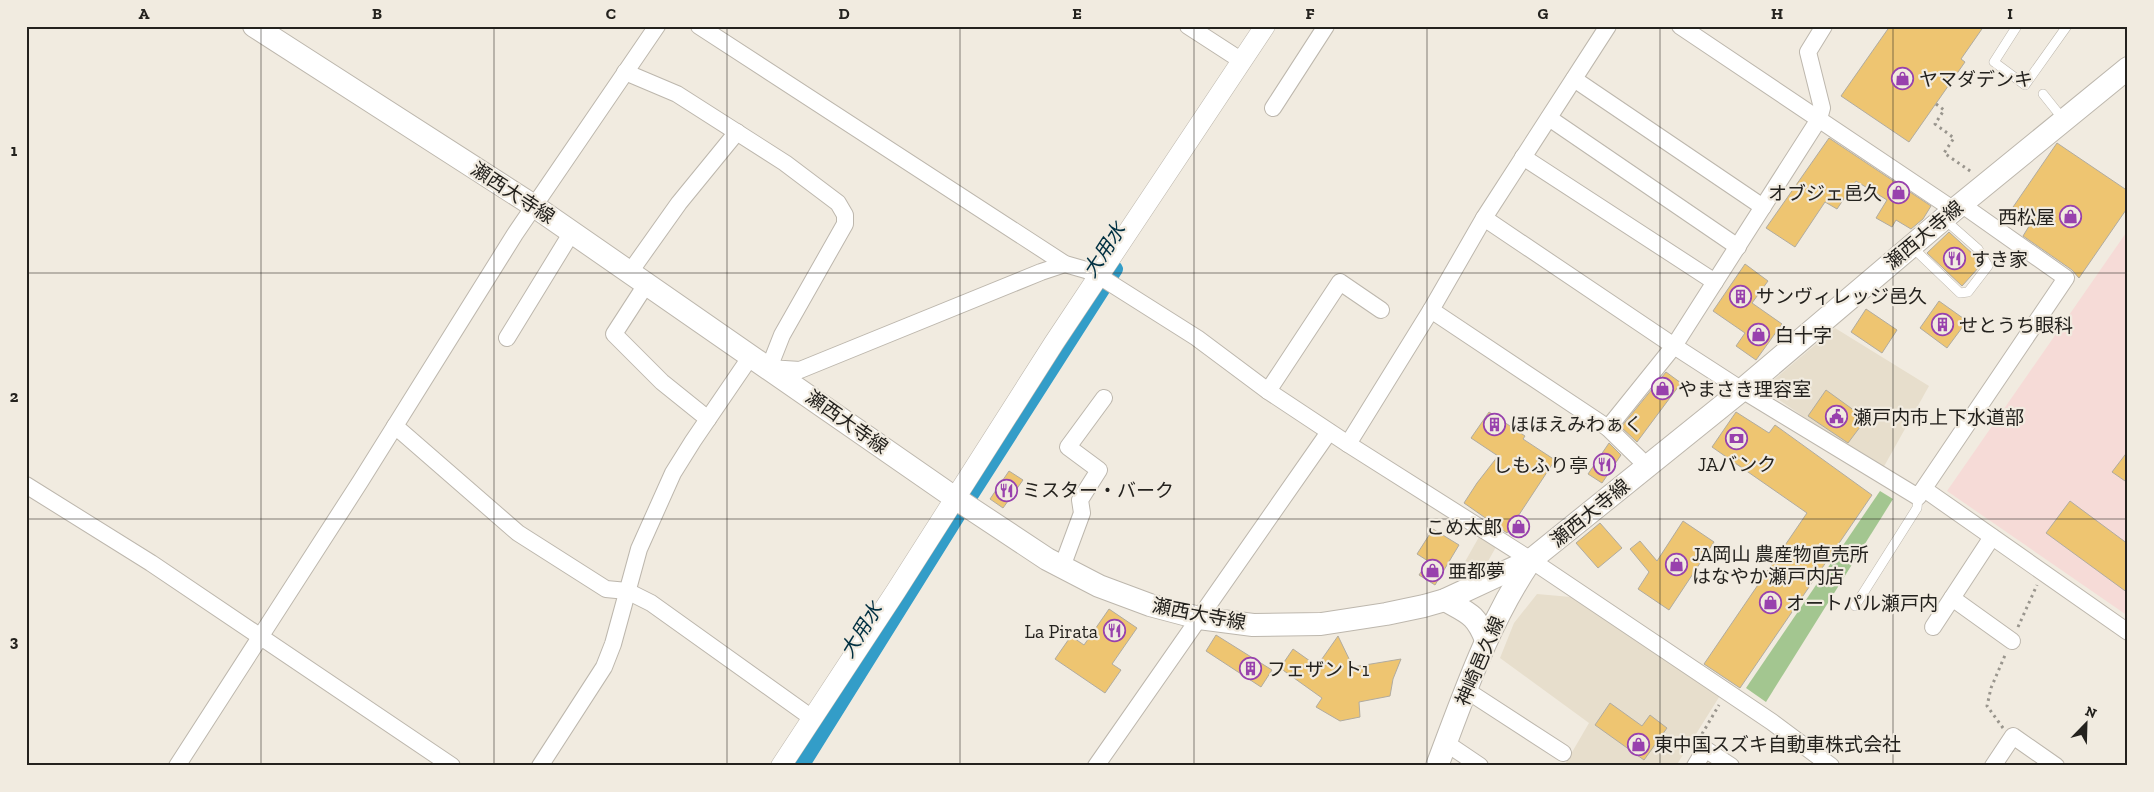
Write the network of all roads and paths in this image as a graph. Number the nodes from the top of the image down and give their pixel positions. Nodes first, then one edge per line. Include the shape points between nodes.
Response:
1 (254, 26) edge
2 (657, 26) edge
3 (699, 26) edge
4 (1188, 26) edge
5 (1265, 26) edge
6 (1326, 26) edge
7 (1608, 26) edge
8 (1680, 26) edge
9 (1824, 26) edge
10 (2017, 26) edge
11 (2067, 26) edge
12 (1242, 61) junction
13 (2128, 68) edge
14 (624, 72) junction
15 (1574, 79) junction
16 (2044, 94) dead end
17 (1936, 104) dead end
18 (1273, 108) dead end
19 (1549, 118) junction
20 (1819, 119) junction
21 (2064, 120) junction
22 (738, 132) junction
23 (1523, 157) junction
24 (1987, 183) junction
25 (534, 206) junction
26 (1763, 207) junction
27 (1953, 211) junction
28 (1484, 218) junction
29 (572, 232) junction
30 (1911, 246) junction
31 (1738, 247) junction
32 (1065, 264) junction
33 (1099, 276) junction
34 (638, 278) junction
35 (1715, 282) junction
36 (1381, 310) dead end
37 (1431, 310) junction
38 (508, 338) dead end
39 (1678, 348) junction
40 (760, 362) junction
41 (1746, 387) junction
42 (1268, 391) junction
43 (1104, 398) dead end
44 (708, 419) junction
45 (395, 426) junction
46 (1608, 428) junction
47 (1330, 432) junction
48 (1348, 444) junction
49 (1648, 466) junction
50 (26, 485) edge
51 (1921, 493) junction
52 (955, 498) junction
53 (1992, 537) junction
54 (1531, 560) junction
55 (1062, 567) junction
56 (1483, 582) junction
57 (627, 591) junction
58 (1507, 598) junction
59 (1952, 598) junction
60 (1445, 600) junction
61 (1855, 606) dead end
62 (1199, 618) junction
63 (1933, 627) dead end
64 (2128, 632) edge
65 (261, 637) junction
66 (1486, 640) junction
67 (2012, 641) dead end
68 (1466, 690) junction
69 (1727, 692) junction
70 (812, 718) junction
71 (1697, 741) dead end
72 (1446, 743) junction
73 (1563, 753) dead end
74 (176, 766) edge
75 (452, 766) edge
76 (540, 766) edge
77 (780, 766) edge
78 (1096, 766) edge
79 (1438, 766) edge
80 (1480, 766) edge
81 (1695, 766) edge
82 (1731, 766) edge
83 (1831, 766) edge
84 (1993, 766) edge
85 (2056, 766) edge

1 - 25 main road, 瀬西大寺線
2 - 14 street
3 - 32 street
4 - 12 street
5 - 12 street
6 - 18 street
7 - 15 street
8 - 20 street
9 - 20 street via 1808,52 1822,108
10 - 11 lane via 1994,62 2025,84
12 - 33 street
13 - 21 main road, 瀬西大寺線
14 - 22 street via 677,94
14 - 25 street
15 - 19 street
15 - 26 street
16 - 21 lane
17 - 24 path via 1944,110 1935,124 1954,138 1944,153
19 - 23 street
19 - 31 street
20 - 26 street
20 - 27 street
21 - 24 main road, 瀬西大寺線
22 - 34 street via 679,203
22 - 40 street via 838,203 845,215 845,224 782,336
23 - 28 street
23 - 35 street
24 - 27 main road, 瀬西大寺線
25 - 29 main road, 瀬西大寺線
25 - 45 street
26 - 31 street
27 - 30 main road, 瀬西大寺線
27 - 30 lane via 1988,266 1968,292 1960,293
27 - 51 street via 2066,278
28 - 37 street
28 - 39 street
29 - 34 main road, 瀬西大寺線
29 - 38 street
30 - 41 main road, 瀬西大寺線
31 - 35 street
32 - 33 street
32 - 40 street via 800,370
33 - 42 street via 1197,338
33 - 52 street
34 - 40 main road, 瀬西大寺線
34 - 44 street via 614,334 662,382
35 - 39 street
36 - 42 street via 1340,282
37 - 46 street
37 - 48 street
39 - 41 street via 1687,343
39 - 46 street
40 - 44 street
40 - 52 main road, 瀬西大寺線
41 - 49 main road, 瀬西大寺線
41 - 51 street
42 - 47 street
43 - 55 street via 1068,447 1099,470 1080,500 1082,512
44 - 57 street via 673,474 639,549
45 - 57 street via 518,533 606,589
45 - 65 street
46 - 49 street
47 - 48 street
47 - 62 street
48 - 54 street
49 - 54 main road, 瀬西大寺線
50 - 65 street
51 - 53 street
51 - 61 lane via 1918,508
52 - 55 main road, 瀬西大寺線
52 - 70 street
53 - 59 street
53 - 64 street
54 - 56 main road, 瀬西大寺線
54 - 58 main road, 神崎邑久線
54 - 69 street
55 - 62 main road, 瀬西大寺線 via 1150,606
56 - 58 main road via 1503,587
56 - 60 main road, 瀬西大寺線
57 - 70 street via 651,603
57 - 76 street via 614,644 604,667
58 - 66 main road, 神崎邑久線
59 - 63 street
59 - 67 street
60 - 62 main road, 瀬西大寺線 via 1386,614 1321,624 1253,625
60 - 66 main road via 1478,622
62 - 78 street
65 - 74 street
65 - 75 street
66 - 68 main road, 神崎邑久線
68 - 72 main road, 神崎邑久線
68 - 73 street
69 - 71 path
69 - 83 street
70 - 77 street
72 - 79 main road, 神崎邑久線
72 - 80 street
81 - 82 street via 1705,749
84 - 85 street via 2013,736

